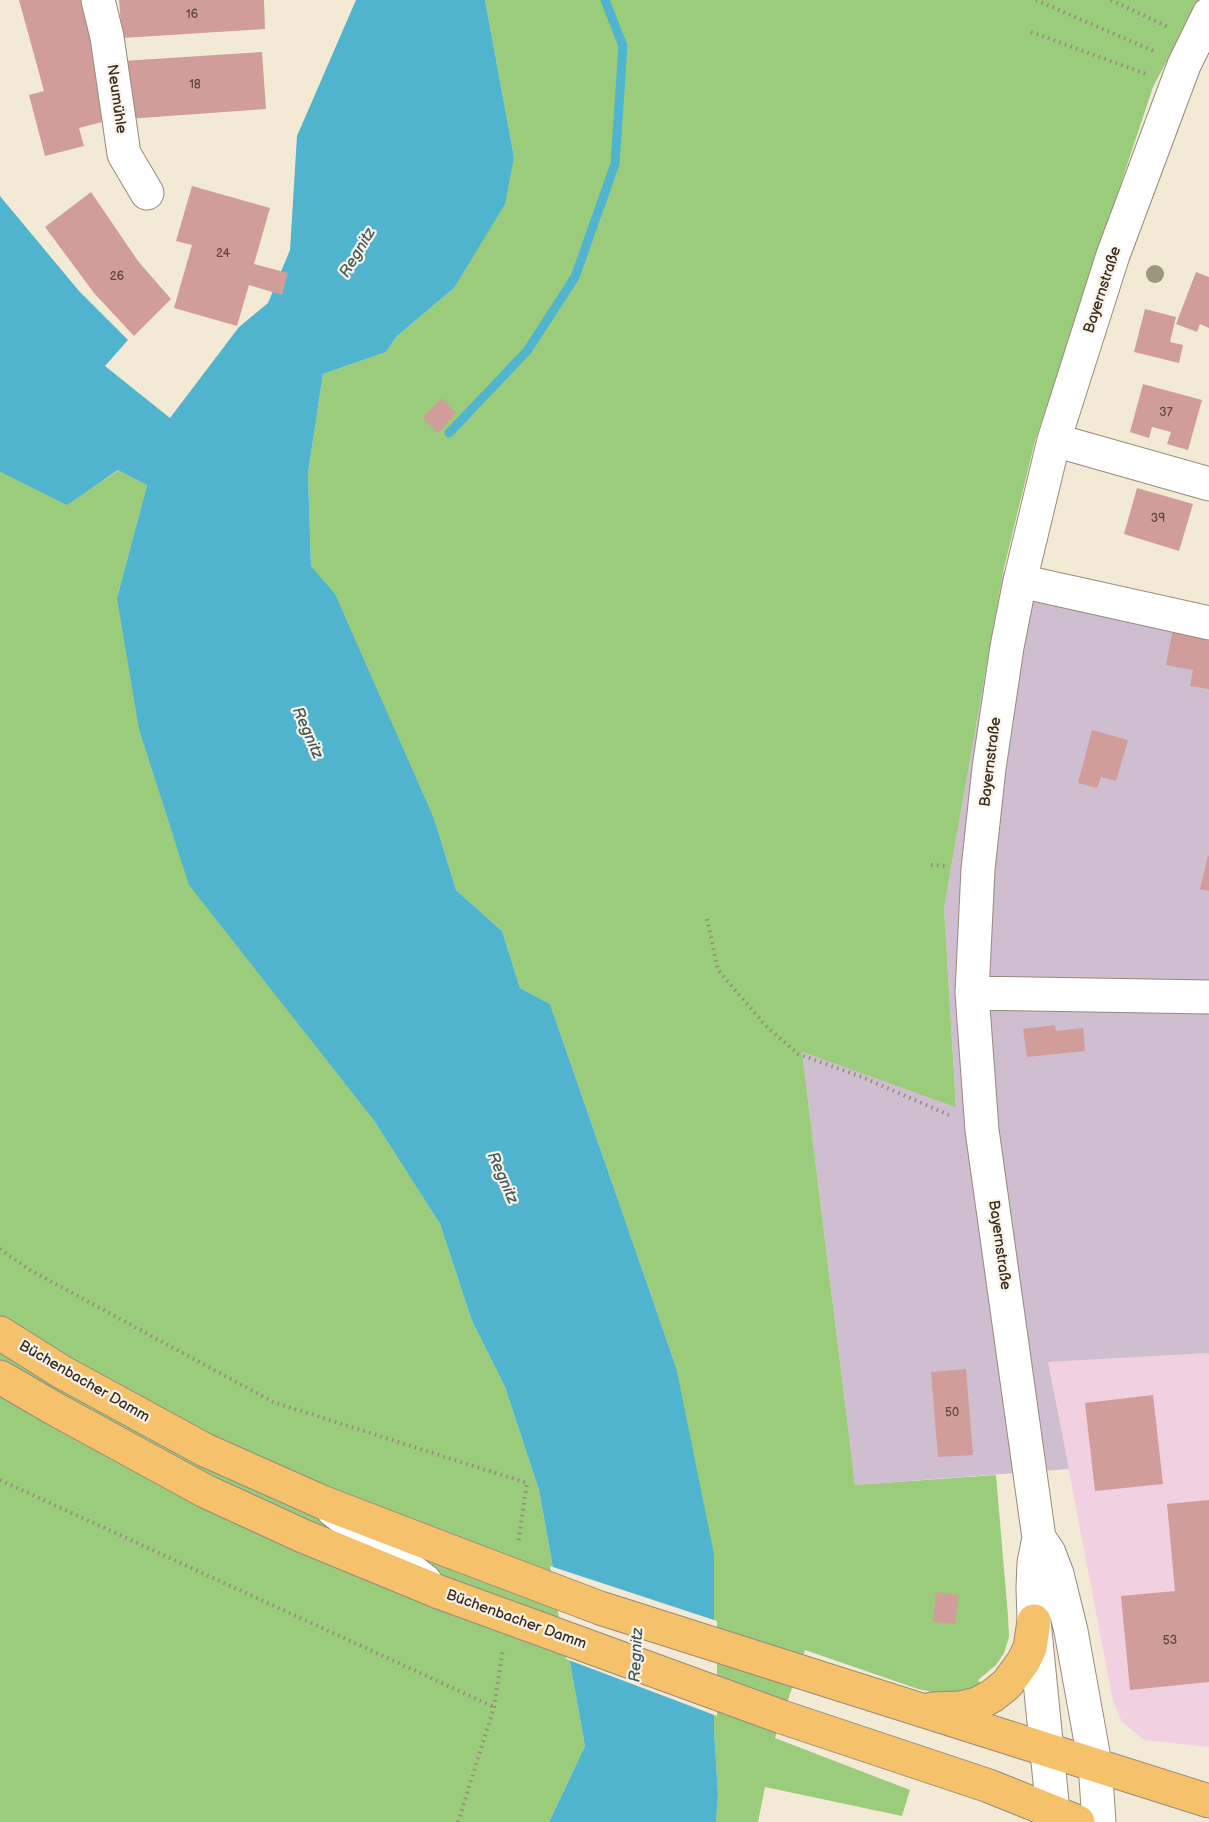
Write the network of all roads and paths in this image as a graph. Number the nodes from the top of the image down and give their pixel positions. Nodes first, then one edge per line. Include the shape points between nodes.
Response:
1 (98, 0) edge
2 (1035, 0) edge
3 (1112, 0) edge
4 (1031, 32) dead end
5 (1191, 51) edge
6 (147, 193) dead end
7 (1054, 440) junction
8 (1209, 484) edge
9 (1020, 581) junction
10 (1209, 623) edge
11 (707, 919) dead end
12 (972, 993) junction
13 (1209, 997) edge
14 (982, 1130) junction
15 (0, 1334) edge
16 (0, 1377) edge
17 (0, 1480) edge
18 (322, 1502) junction
19 (1039, 1538) junction
20 (439, 1593) junction
21 (1034, 1621) junction
22 (905, 1706) junction
23 (494, 1707) dead end
24 (1047, 1750) junction
25 (1095, 1764) junction
26 (1209, 1801) edge
27 (1062, 1819) edge
28 (1099, 1822) edge

1 - 6 street, Neumühle via 124,154
2 - 5 path via 1105,30
3 - 5 path
4 - 5 path
5 - 7 street, Bayernstraße via 1113,255
7 - 8 street
7 - 9 street, Bayernstraße
9 - 10 street
9 - 12 street, Bayernstraße via 988,779 978,869
11 - 14 path via 718,970 766,1026 798,1054 862,1077
12 - 13 street
12 - 14 street, Bayernstraße
14 - 19 street, Bayernstraße
15 - 18 main road, Büchenbacher Damm via 205,1450
16 - 20 main road, Büchenbacher Damm via 205,1491
17 - 23 path
18 - 20 street
18 - 22 main road, Büchenbacher Damm, bridge via 600,1608
19 - 21 street, Bayernstraße via 1033,1575
19 - 25 street, Bayernstraße via 1049,1553 1060,1586
20 - 27 main road, Büchenbacher Damm, bridge via 782,1717 989,1786
21 - 22 main road via 1023,1662 992,1696 960,1708
21 - 24 street, Bayernstraße
22 - 24 main road, Büchenbacher Damm
24 - 25 main road, Büchenbacher Damm
24 - 27 street, Büchenbacher Damm
25 - 26 main road, Büchenbacher Damm
25 - 28 street

